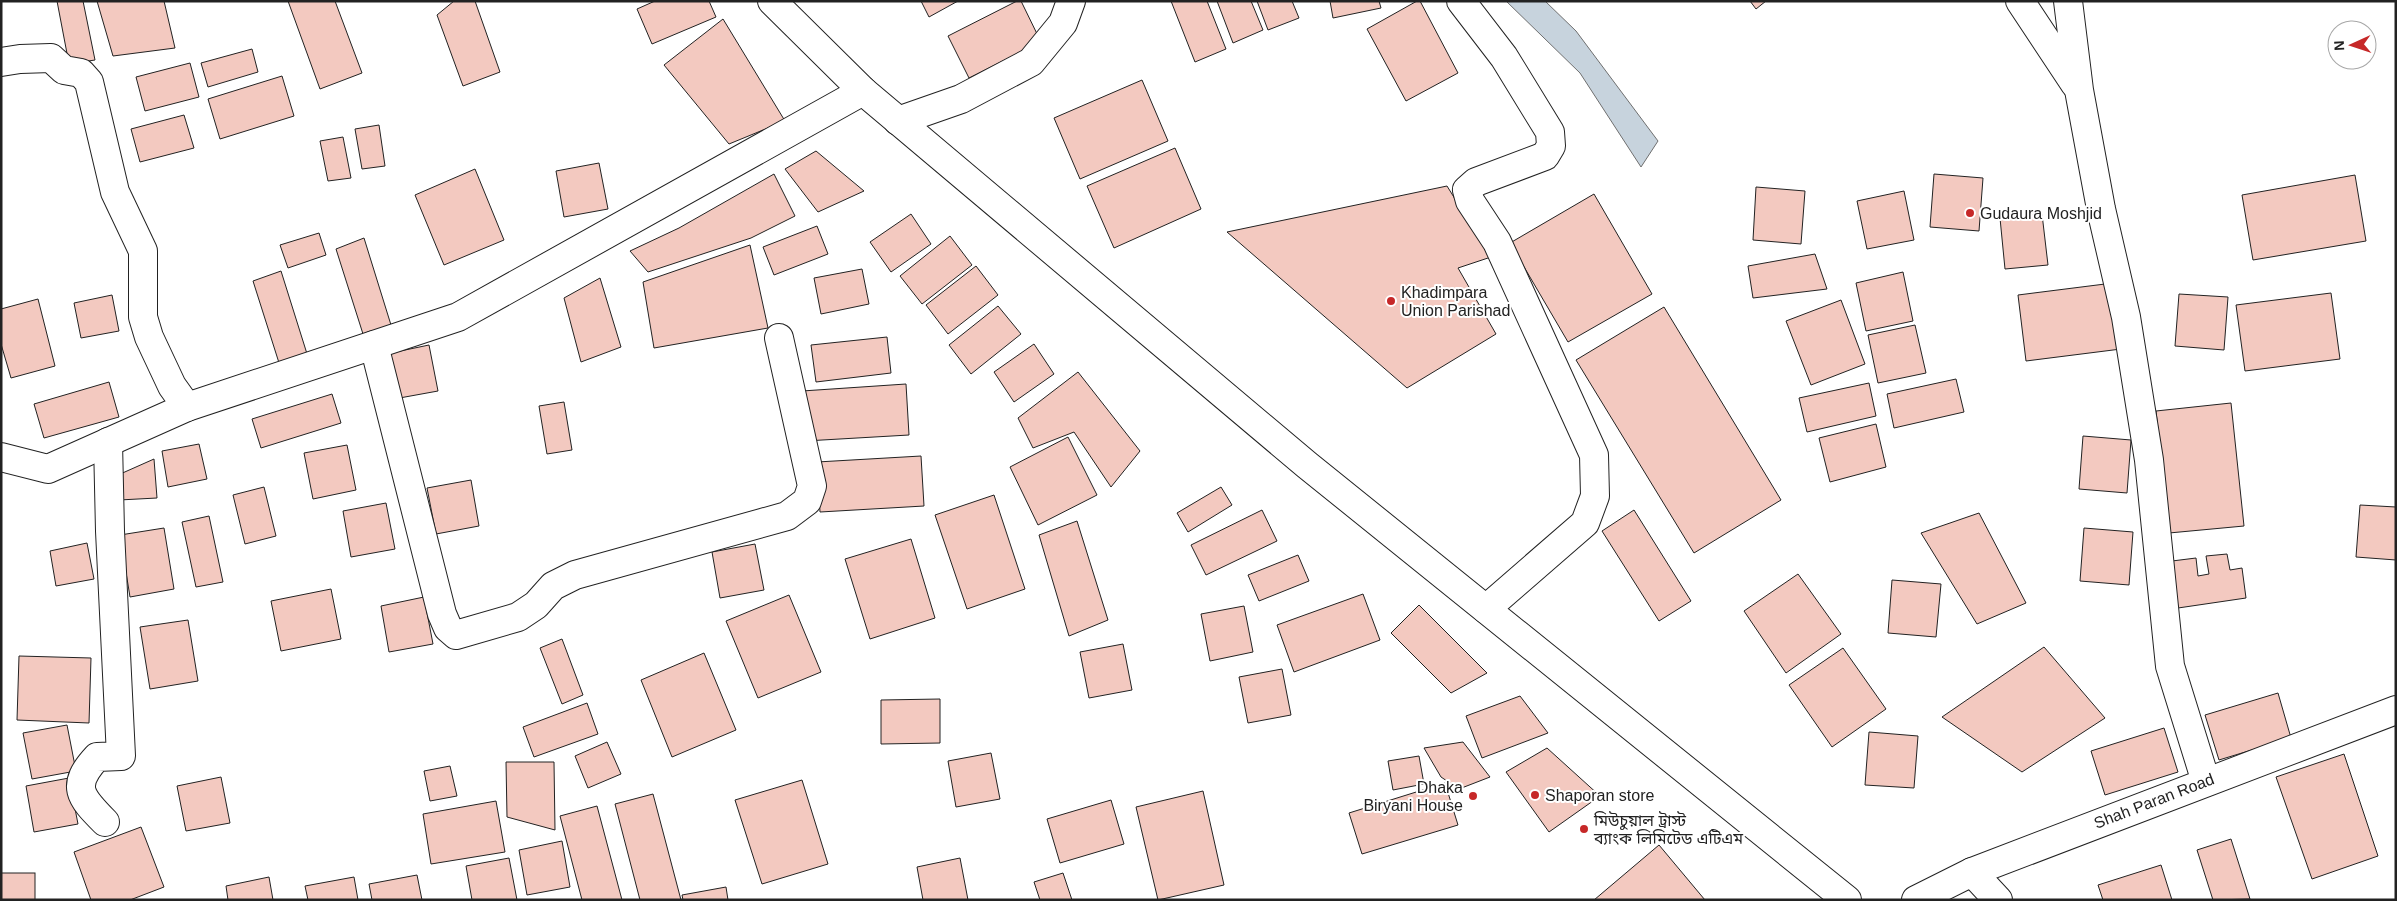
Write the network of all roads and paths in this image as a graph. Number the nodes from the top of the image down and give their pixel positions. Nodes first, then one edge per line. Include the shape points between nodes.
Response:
1 (772, 1) edge
2 (1071, 1) edge
3 (1461, 1) edge
4 (2020, 1) edge
5 (2068, 1) edge
6 (1, 62) edge
7 (2079, 90) junction
8 (863, 91) junction
9 (898, 120) junction
10 (779, 338) dead end
11 (374, 345) junction
12 (188, 406) junction
13 (108, 442) junction
14 (1, 457) edge
15 (1486, 609) junction
16 (2396, 710) edge
17 (2206, 782) junction
18 (105, 822) dead end
19 (1972, 872) junction
20 (1847, 900) edge
21 (1916, 900) edge
22 (1998, 900) edge

1 - 8 main road
2 - 9 main road via 1063,22 1030,62 961,98
3 - 15 main road via 1504,57 1550,132 1551,146 1545,156 1476,182 1467,190 1470,201 1498,242 1594,455 1595,496 1585,523
4 - 7 main road
5 - 7 main road
6 - 12 main road via 51,58 64,70 81,73 89,82 115,192 143,250 144,317 149,337 172,386
7 - 17 main road via 2101,209 2126,317 2147,451 2170,666
8 - 9 main road
8 - 11 main road via 458,317
9 - 15 main road via 1307,465
10 - 11 main road via 812,486 807,501 787,516 575,575 553,586 536,606 518,617 456,635 448,628 442,614
11 - 12 main road
12 - 13 main road
13 - 14 main road via 48,470
13 - 18 main road via 121,756 97,757 79,784 84,801
15 - 20 main road
16 - 17 main road, Shah Paran Road
17 - 19 main road, Shah Paran Road
19 - 21 main road, Shah Paran Road
19 - 22 main road

